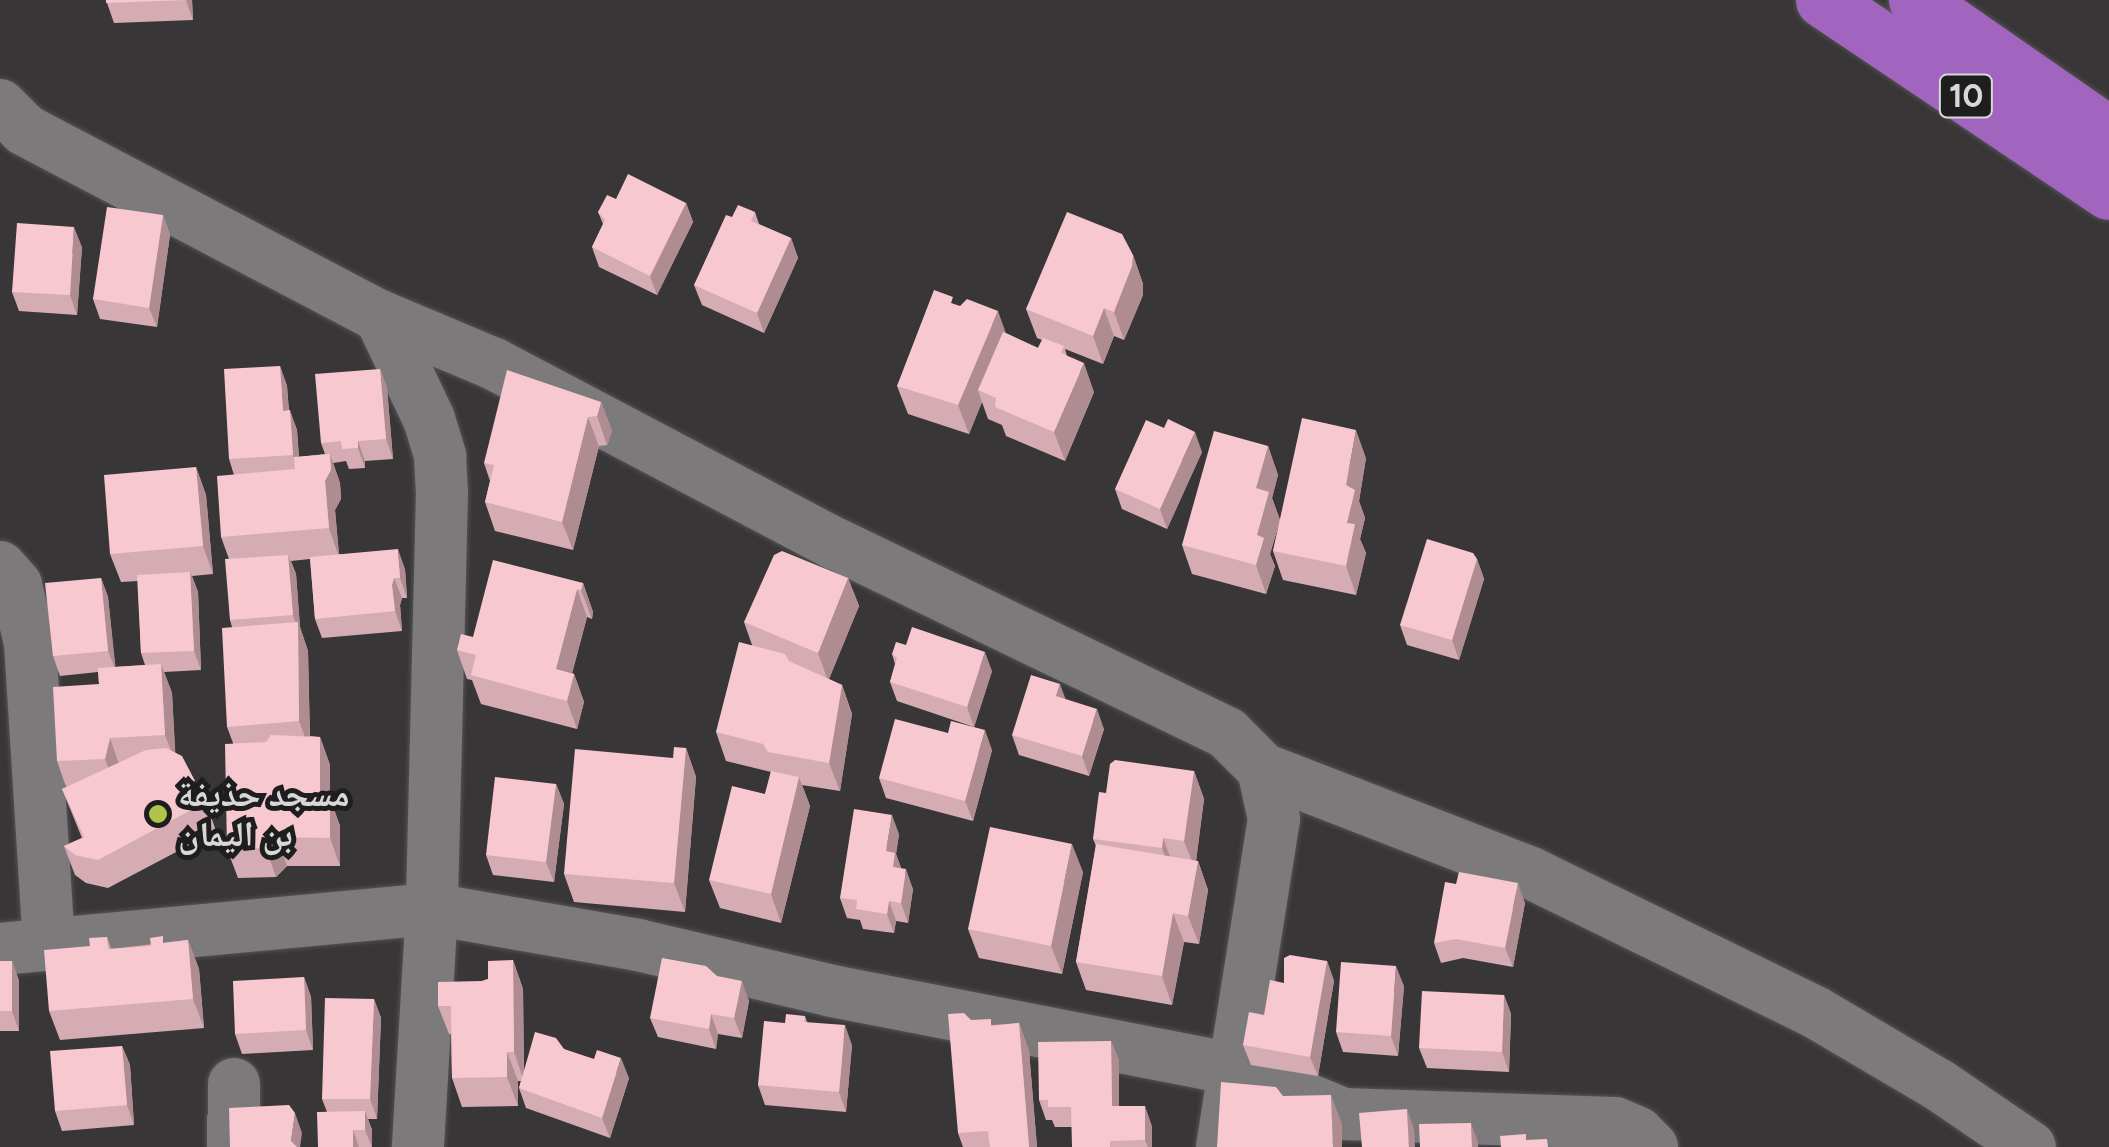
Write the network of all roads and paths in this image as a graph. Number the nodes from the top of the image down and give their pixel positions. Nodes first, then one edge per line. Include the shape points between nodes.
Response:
1 (1823, 0) edge
2 (1916, 0) edge
3 (8, 120) edge
4 (2109, 134) edge
5 (2109, 192) edge
6 (380, 316) junction
7 (0, 567) edge
8 (1263, 769) junction
9 (432, 909) junction
10 (25, 947) edge
11 (1237, 1070) junction
12 (234, 1084) dead end
13 (233, 1147) edge
14 (418, 1147) edge
15 (1222, 1147) edge
16 (1652, 1147) edge
17 (2030, 1147) edge

1 - 5 highway, 10
2 - 4 highway, 10
3 - 6 street
6 - 8 street via 494,364 836,544 1227,733
6 - 9 street via 440,456
7 - 10 street via 16,584 30,644
8 - 11 street via 1274,819
8 - 17 street via 1587,898 1876,1046
9 - 10 street
9 - 11 street
9 - 14 street
11 - 15 street
11 - 16 street via 1343,1114 1615,1123
12 - 13 street

